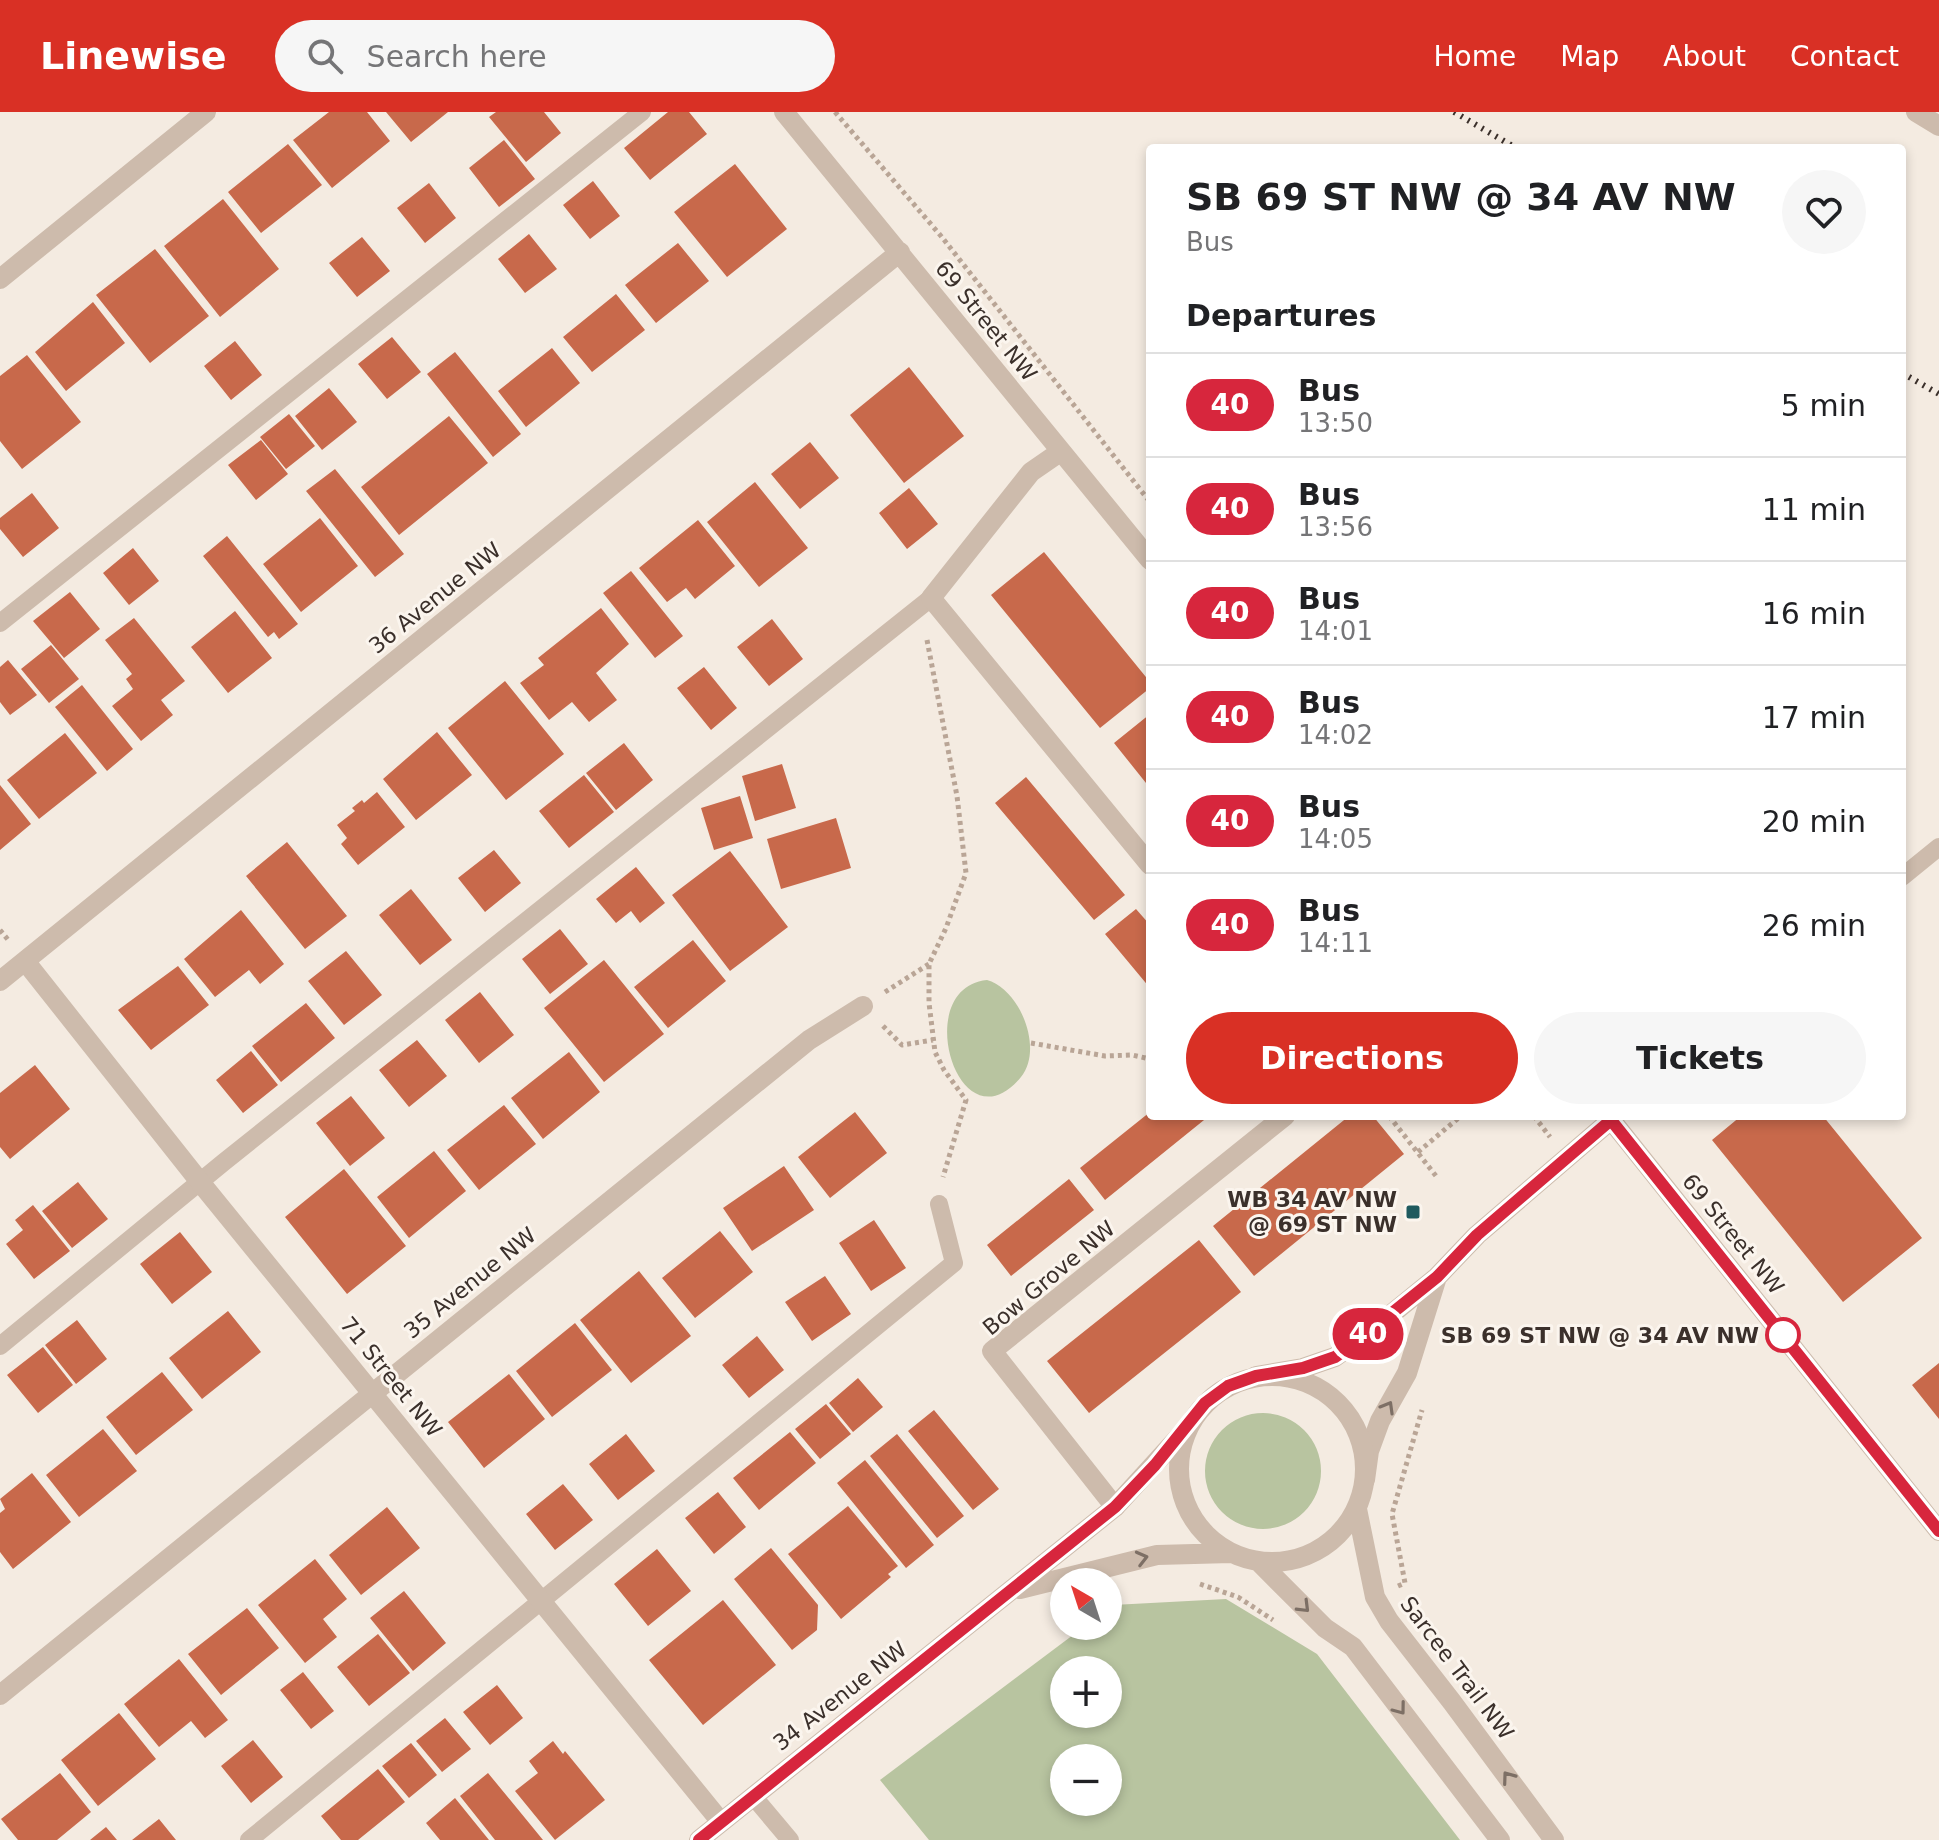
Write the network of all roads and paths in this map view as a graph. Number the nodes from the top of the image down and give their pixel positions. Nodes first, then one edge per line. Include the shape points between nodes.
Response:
1 (206, 112) edge
2 (642, 112) edge
3 (784, 112) edge
4 (835, 112) edge
5 (1916, 112) edge
6 (1939, 126) edge
7 (900, 252) junction
8 (0, 279) edge
9 (1060, 452) junction
10 (1146, 497) edge
11 (1146, 555) edge
12 (924, 603) junction
13 (0, 623) edge
14 (1939, 847) edge
15 (1146, 860) edge
16 (1906, 874) edge
17 (25, 961) junction
18 (929, 964) junction
19 (0, 981) edge
20 (863, 1006) junction
21 (933, 1040) junction
22 (1031, 1043) dead end
23 (1146, 1058) edge
24 (1280, 1120) edge
25 (1392, 1120) edge
26 (1456, 1120) edge
27 (1608, 1120) edge
28 (1612, 1120) edge
29 (1418, 1152) junction
30 (1436, 1176) dead end
31 (200, 1182) junction
32 (939, 1204) joint
33 (1437, 1277) junction
34 (0, 1346) edge
35 (1256, 1376) junction
36 (373, 1393) junction
37 (1422, 1408) dead end
38 (1188, 1427) junction
39 (1365, 1480) junction
40 (1115, 1507) junction
41 (1357, 1509) junction
42 (1392, 1514) dead end
43 (1939, 1531) edge
44 (1231, 1553) junction
45 (1259, 1562) junction
46 (1188, 1580) dead end
47 (1012, 1591) junction
48 (542, 1601) junction
49 (1285, 1628) dead end
50 (0, 1695) edge
51 (753, 1796) junction
52 (721, 1822) junction
53 (249, 1840) edge
54 (699, 1840) edge
55 (790, 1840) edge
56 (1500, 1840) edge
57 (1554, 1840) edge

1 - 8 street
2 - 13 lane
3 - 7 street, 69 Street NW
4 - 10 path via 941,236
5 - 6 street
7 - 9 street, 69 Street NW
7 - 17 street, 36 Avenue NW
9 - 11 street, 69 Street NW
9 - 12 street via 1031,472
12 - 15 street
12 - 18 path via 966,873
12 - 31 lane
14 - 16 lane
17 - 19 street, 36 Avenue NW
17 - 31 street, 71 Street NW
18 - 20 path
18 - 21 path
20 - 21 path via 902,1045
20 - 36 street, 35 Avenue NW via 809,1040
21 - 32 path via 944,1070 966,1100 944,1168
22 - 23 path
24 - 40 street, Bow Grove NW via 992,1351
25 - 29 path
26 - 29 path
27 - 33 street
28 - 43 street, 69 Street NW
29 - 30 path
31 - 34 lane
31 - 36 street, 71 Street NW
32 - 48 lane via 954,1263
33 - 35 street via 1335,1357
39 -> 33 street via 1369,1451 1407,1373
35 - 38 street via 1228,1386 1205,1403
35 - 39 street via 1285,1375 1313,1384 1337,1400 1355,1424 1365,1451
36 - 48 street, 71 Street NW
36 - 50 street, 35 Avenue NW
37 - 42 path
38 - 40 street, 34 Avenue NW
38 - 44 street via 1179,1455 1179,1485 1189,1513 1206,1537
39 - 41 street
40 - 47 street, 34 Avenue NW
41 - 45 street via 1340,1533 1316,1551 1289,1561
57 -> 41 street, Sarcee Trail NW via 1389,1621 1375,1597
44 - 45 street
47 -> 44 street, 34 Avenue NW via 1157,1555
45 -> 56 street via 1325,1628 1353,1647
46 - 49 path via 1238,1597
47 - 51 street, 34 Avenue NW
48 - 52 street, 71 Street NW
48 - 53 lane
51 - 52 street, 34 Avenue NW
51 - 55 lane
52 - 54 street, 34 Avenue NW

